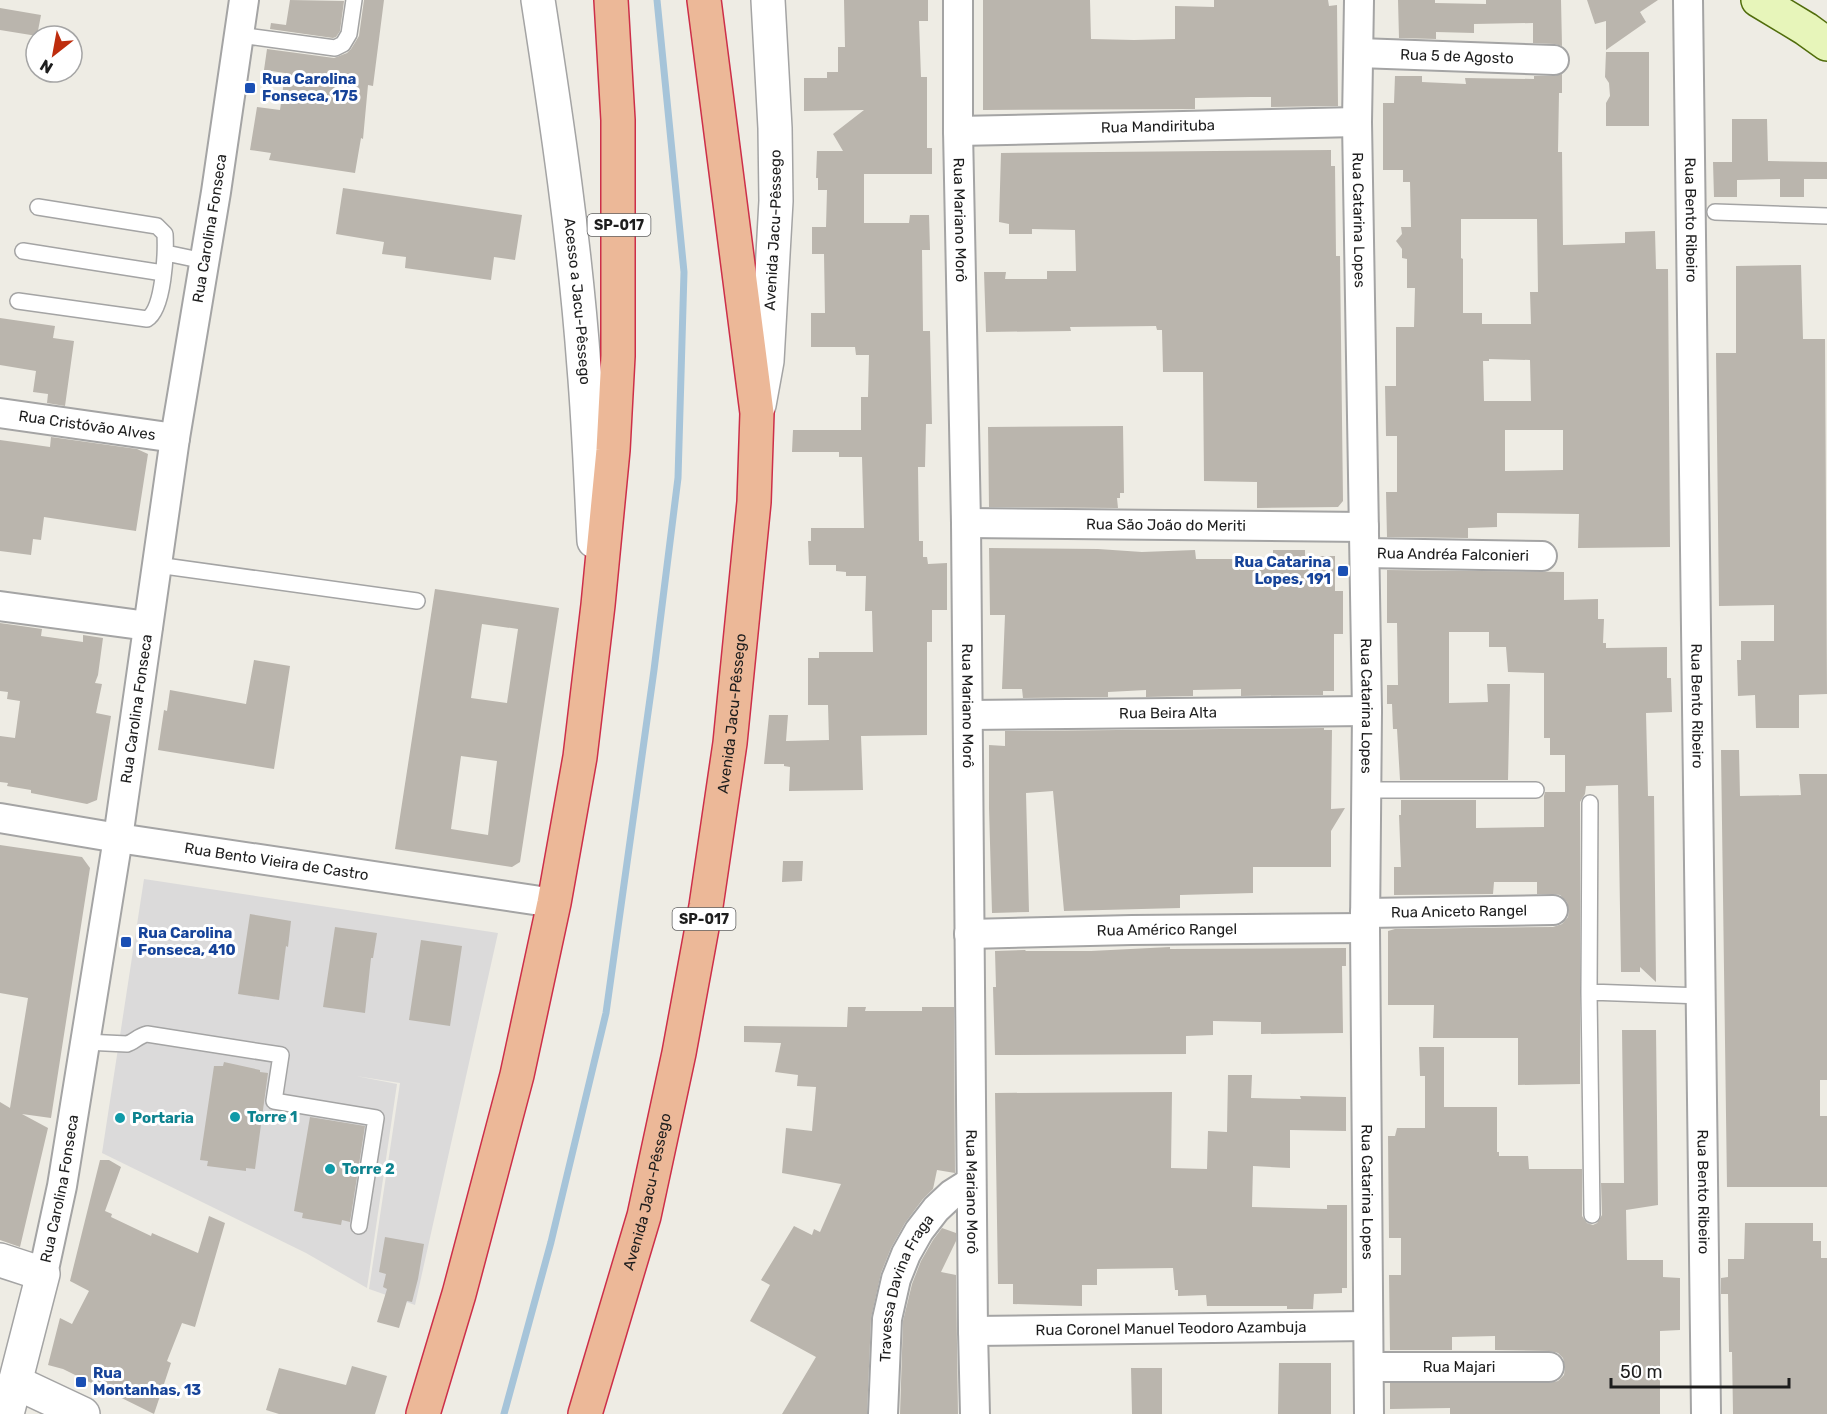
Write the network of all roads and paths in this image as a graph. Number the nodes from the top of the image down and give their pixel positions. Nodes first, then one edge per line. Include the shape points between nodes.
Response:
1 (244, 0) edge
2 (354, 0) edge
3 (538, 0) edge
4 (611, 0) edge
5 (704, 0) edge
6 (768, 0) edge
7 (958, 0) edge
8 (1359, 0) edge
9 (1688, 0) edge
10 (1758, 0) edge
11 (1799, 0) edge
12 (1827, 20) edge
13 (239, 35) junction
14 (1827, 44) edge
15 (1359, 53) junction
16 (1554, 60) dead end
17 (1358, 122) junction
18 (958, 131) junction
19 (38, 207) dead end
20 (1716, 212) dead end
21 (1827, 216) edge
22 (23, 251) dead end
23 (166, 253) junction
24 (204, 261) junction
25 (163, 273) junction
26 (18, 301) dead end
27 (0, 413) edge
28 (758, 413) junction
29 (175, 438) junction
30 (966, 523) junction
31 (1365, 540) junction
32 (1542, 556) dead end
33 (157, 565) junction
34 (417, 601) dead end
35 (598, 605) junction
36 (0, 606) edge
37 (148, 626) junction
38 (1367, 711) junction
39 (968, 715) junction
40 (1366, 790) junction
41 (1536, 790) dead end
42 (1590, 803) dead end
43 (0, 818) edge
44 (118, 838) junction
45 (554, 903) junction
46 (1553, 910) dead end
47 (1365, 921) junction
48 (969, 934) junction
49 (1590, 992) junction
50 (1702, 996) junction
51 (85, 1042) junction
52 (971, 1182) junction
53 (1592, 1215) dead end
54 (359, 1226) dead end
55 (0, 1260) edge
56 (43, 1274) junction
57 (1368, 1326) junction
58 (973, 1331) junction
59 (1369, 1366) junction
60 (1549, 1367) dead end
61 (15, 1382) junction
62 (7, 1414) edge
63 (83, 1414) edge
64 (423, 1414) edge
65 (585, 1414) edge
66 (883, 1414) edge
67 (975, 1414) edge
68 (1369, 1414) edge
69 (1706, 1414) edge

1 - 13 street, Rua Carolina Fonseca
2 - 13 lane via 349,34 335,48
3 - 35 street, Acesso a Jacu-Pêssego via 571,234 584,368
4 - 35 highway, SP-017 via 618,120 618,356
5 - 28 highway, SP-017
6 - 28 street, Avenida Jacu-Pêssego via 776,201 767,361
7 - 18 street, Rua Mariano Morô
8 - 15 street, Rua Catarina Lopes
9 - 50 street, Rua Bento Ribeiro
10 - 14 main road
11 - 12 main road
13 - 24 street, Rua Carolina Fonseca
15 - 16 street, Rua 5 de Agosto
15 - 17 street, Rua Catarina Lopes
17 - 18 street, Rua Mandirituba
17 - 31 street, Rua Catarina Lopes
18 - 30 street, Rua Mariano Morô
19 - 23 lane via 157,226 165,234
20 - 21 lane
22 - 25 lane
23 - 24 lane
23 - 25 lane
24 - 29 street, Rua Carolina Fonseca
25 - 26 lane via 158,303 147,319
27 - 29 street, Rua Cristóvão Alves
28 - 65 highway, Avenida Jacu-Pêssego / SP-017 via 754,502 735,696 706,906 644,1216
29 - 33 street, Rua Carolina Fonseca
30 - 31 street, Rua São João do Meriti
30 - 39 street, Rua Mariano Morô
31 - 32 street, Rua Andréa Falconieri
31 - 38 street, Rua Catarina Lopes
33 - 34 lane
33 - 37 street, Rua Carolina Fonseca
35 - 45 highway, SP-017 via 580,757
36 - 37 street
37 - 44 street, Rua Carolina Fonseca
38 - 39 street, Rua Beira Alta
38 - 40 street, Rua Catarina Lopes
39 - 48 street, Rua Mariano Morô
40 - 41 lane
40 - 47 street, Rua Catarina Lopes
42 - 49 lane
43 - 44 street, Rua Bento Vieira de Castro
44 - 45 street, Rua Bento Vieira de Castro
44 - 51 street, Rua Carolina Fonseca
45 - 64 highway, SP-017 via 517,1075
46 - 47 street, Rua Aniceto Rangel
47 - 48 street, Rua Américo Rangel
47 - 57 street, Rua Catarina Lopes
48 - 52 street, Rua Mariano Morô
49 - 50 lane
49 - 53 lane
50 - 69 street, Rua Bento Ribeiro
51 - 54 lane via 127,1044 147,1034 281,1055 274,1101 376,1118
51 - 56 street, Rua Carolina Fonseca via 62,1186
52 - 58 street, Rua Mariano Morô
52 - 66 street, Travessa Davina Fraga via 936,1209 919,1231 896,1279 887,1319
55 - 56 street
56 - 61 street, Rua Carolina Fonseca
57 - 58 street, Rua Coronel Manuel Teodoro Azambuja
57 - 59 street, Rua Catarina Lopes
58 - 67 street, Rua Mariano Morô
59 - 60 street, Rua Majari
59 - 68 street, Rua Catarina Lopes
61 - 62 street, Rua Carolina Fonseca
61 - 63 street

